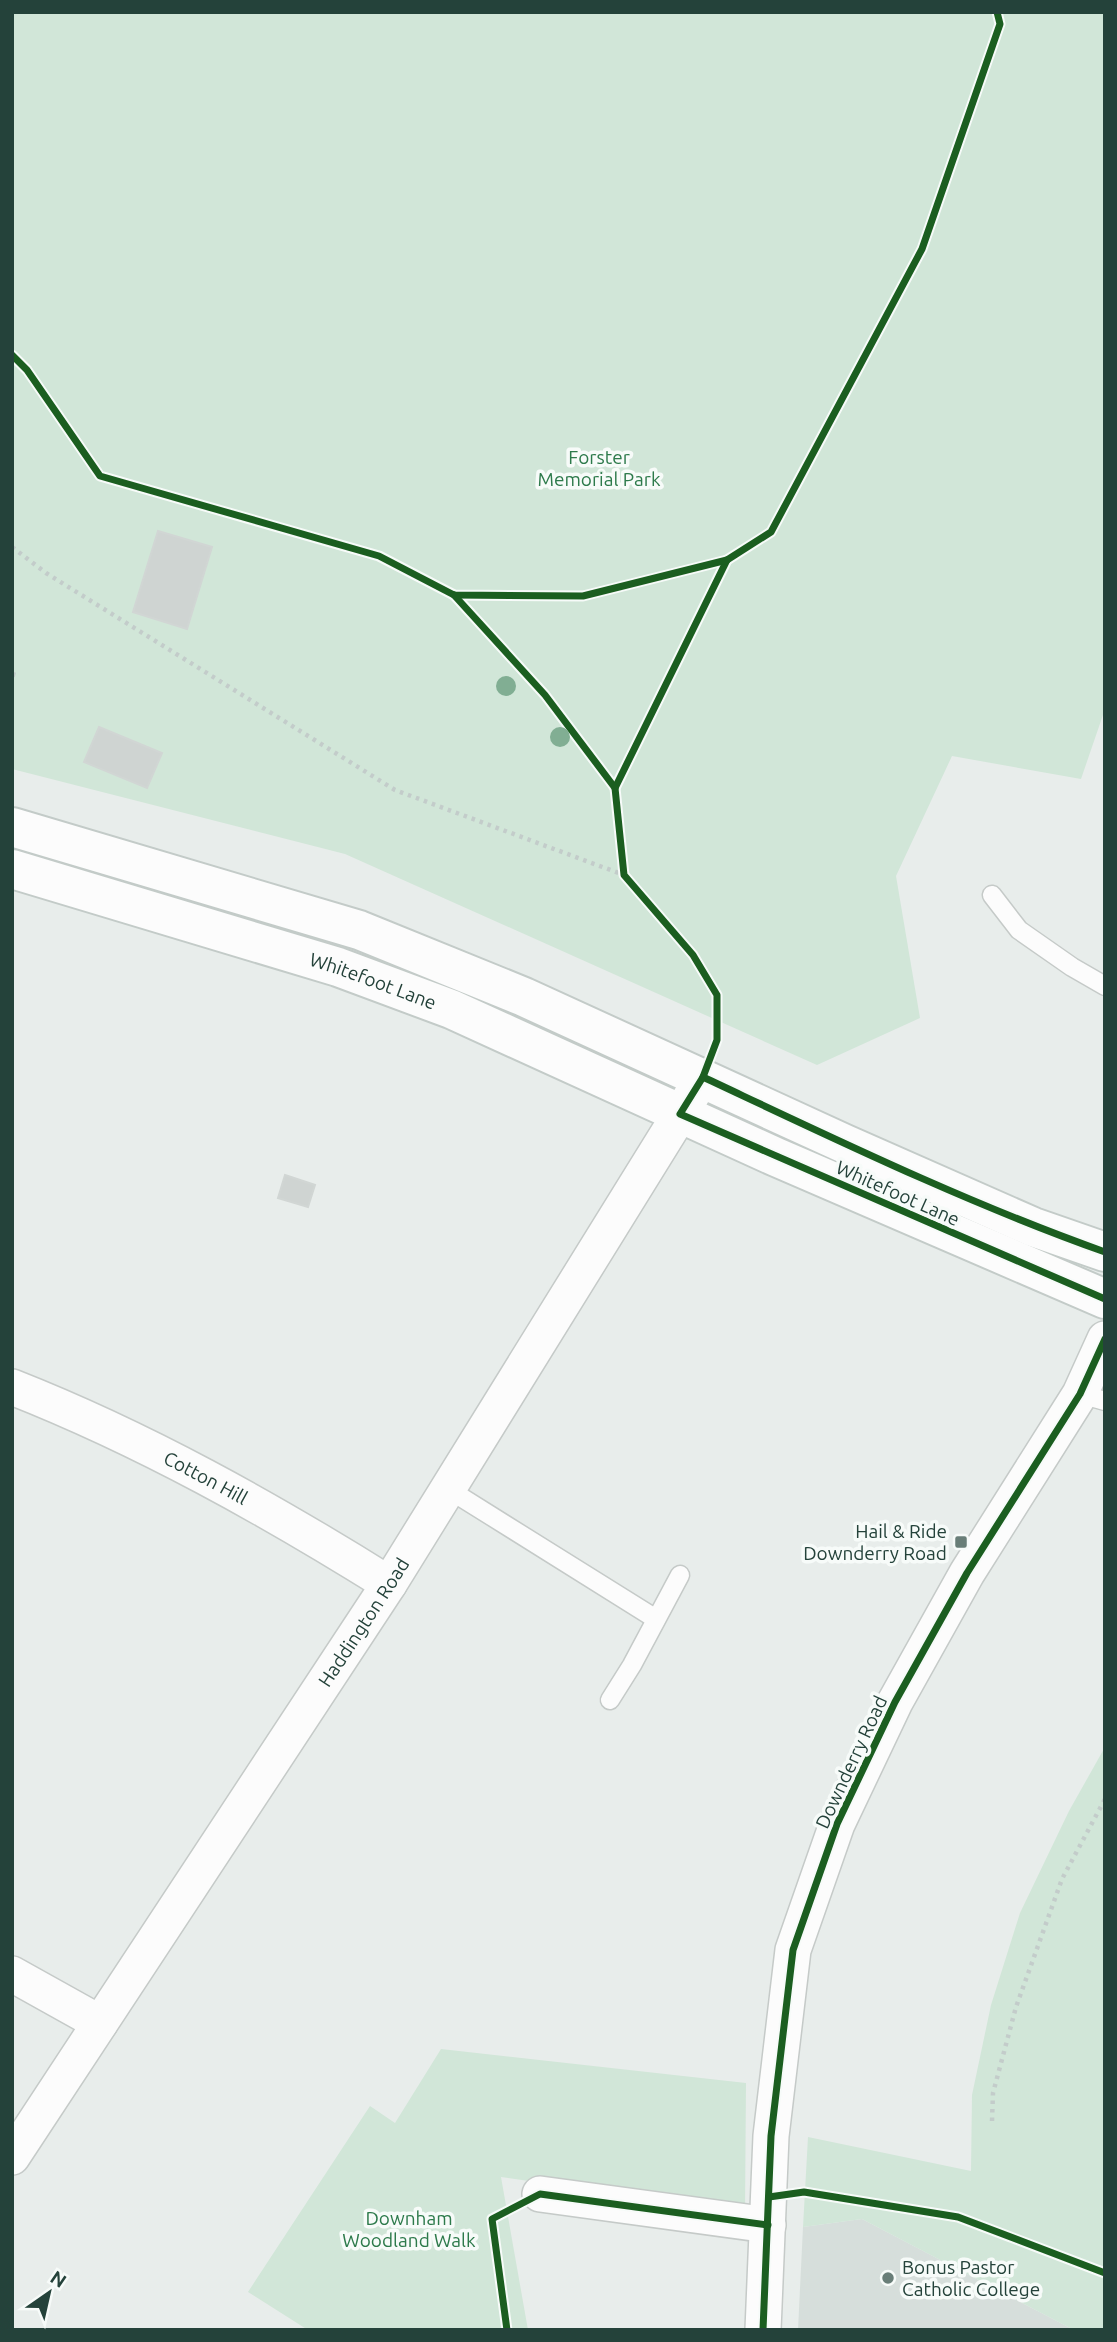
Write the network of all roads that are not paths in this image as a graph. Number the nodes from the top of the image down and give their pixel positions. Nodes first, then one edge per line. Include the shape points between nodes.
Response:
1 (12, 827) edge
2 (12, 869) edge
3 (992, 895) dead end
4 (1105, 986) edge
5 (703, 1077) junction
6 (680, 1114) junction
7 (1105, 1252) edge
8 (1105, 1299) edge
9 (1105, 1339) edge
10 (12, 1387) edge
11 (1092, 1398) edge
12 (448, 1489) junction
13 (680, 1575) dead end
14 (389, 1584) junction
15 (656, 1619) junction
16 (610, 1700) dead end
17 (12, 1974) edge
18 (100, 2023) junction
19 (12, 2157) edge
20 (540, 2194) dead end
21 (768, 2225) junction
22 (763, 2330) edge

1 - 5 street, Whitefoot Lane via 359,930
2 - 6 street, Whitefoot Lane via 351,972 452,1009
3 - 4 lane via 1018,930
5 - 6 street, Haddington Road
5 - 7 street, Whitefoot Lane via 1033,1227
6 - 8 street, Whitefoot Lane
6 - 12 street, Haddington Road
9 - 11 street, Downderry Road
10 - 14 street, Cotton Hill via 146,1447 265,1510
11 - 21 street, Downderry Road via 967,1573 895,1702 837,1824 793,1950 771,2136
12 - 14 street, Haddington Road
12 - 15 lane
13 - 15 lane
14 - 18 street, Haddington Road
15 - 16 lane
17 - 18 street
18 - 19 street, Haddington Road
20 - 21 street
21 - 22 street, Downderry Road

